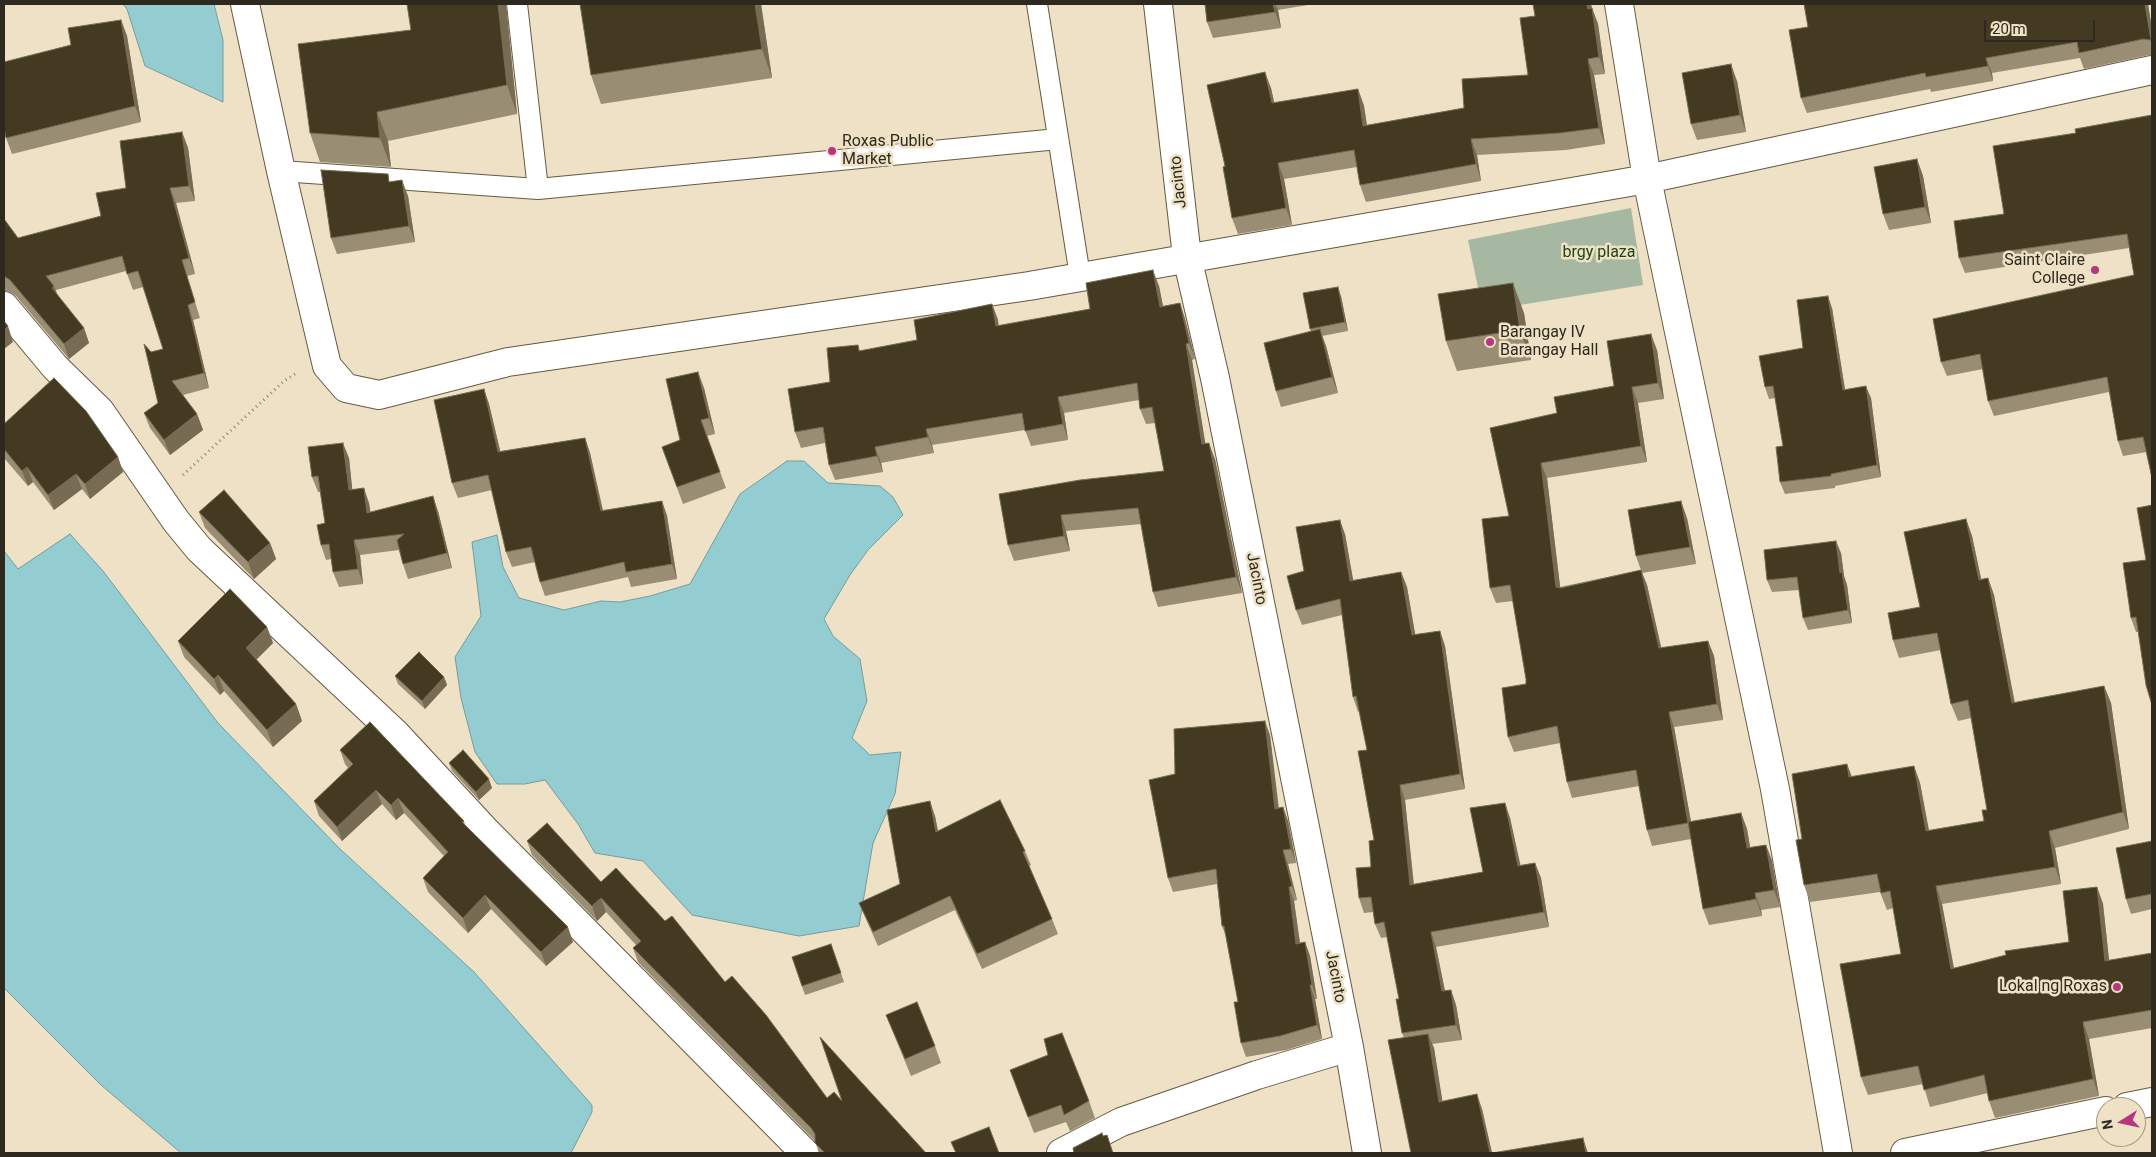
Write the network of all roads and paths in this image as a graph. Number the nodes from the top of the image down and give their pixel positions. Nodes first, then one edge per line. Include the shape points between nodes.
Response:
1 (245, 4) edge
2 (517, 4) edge
3 (1037, 4) edge
4 (1158, 4) edge
5 (1619, 4) edge
6 (2152, 70) edge
7 (1058, 139) junction
8 (281, 171) junction
9 (1647, 179) junction
10 (538, 189) junction
11 (1187, 257) junction
12 (1080, 276) junction
13 (4, 306) edge
14 (328, 366) junction
15 (161, 496) junction
16 (1349, 1047) junction
17 (2096, 1114) edge
18 (805, 1153) edge
19 (1061, 1153) edge
20 (1368, 1153) edge
21 (1838, 1153) edge
22 (1905, 1153) edge

1 - 8 street
2 - 10 lane
3 - 7 lane
4 - 11 street, Jacinto
5 - 9 street
6 - 9 street
7 - 10 lane
7 - 12 lane
8 - 10 lane
8 - 14 street
9 - 11 street
9 - 21 street via 1775,789
11 - 12 street
11 - 16 street, Jacinto via 1217,387
12 - 14 street via 508,362 379,396 346,388
13 - 15 street via 55,367 100,411
14 - 15 path via 303,370 284,381
15 - 18 street via 199,549 396,734 485,830
16 - 19 street via 1122,1122
16 - 20 street, Jacinto
17 - 22 street

